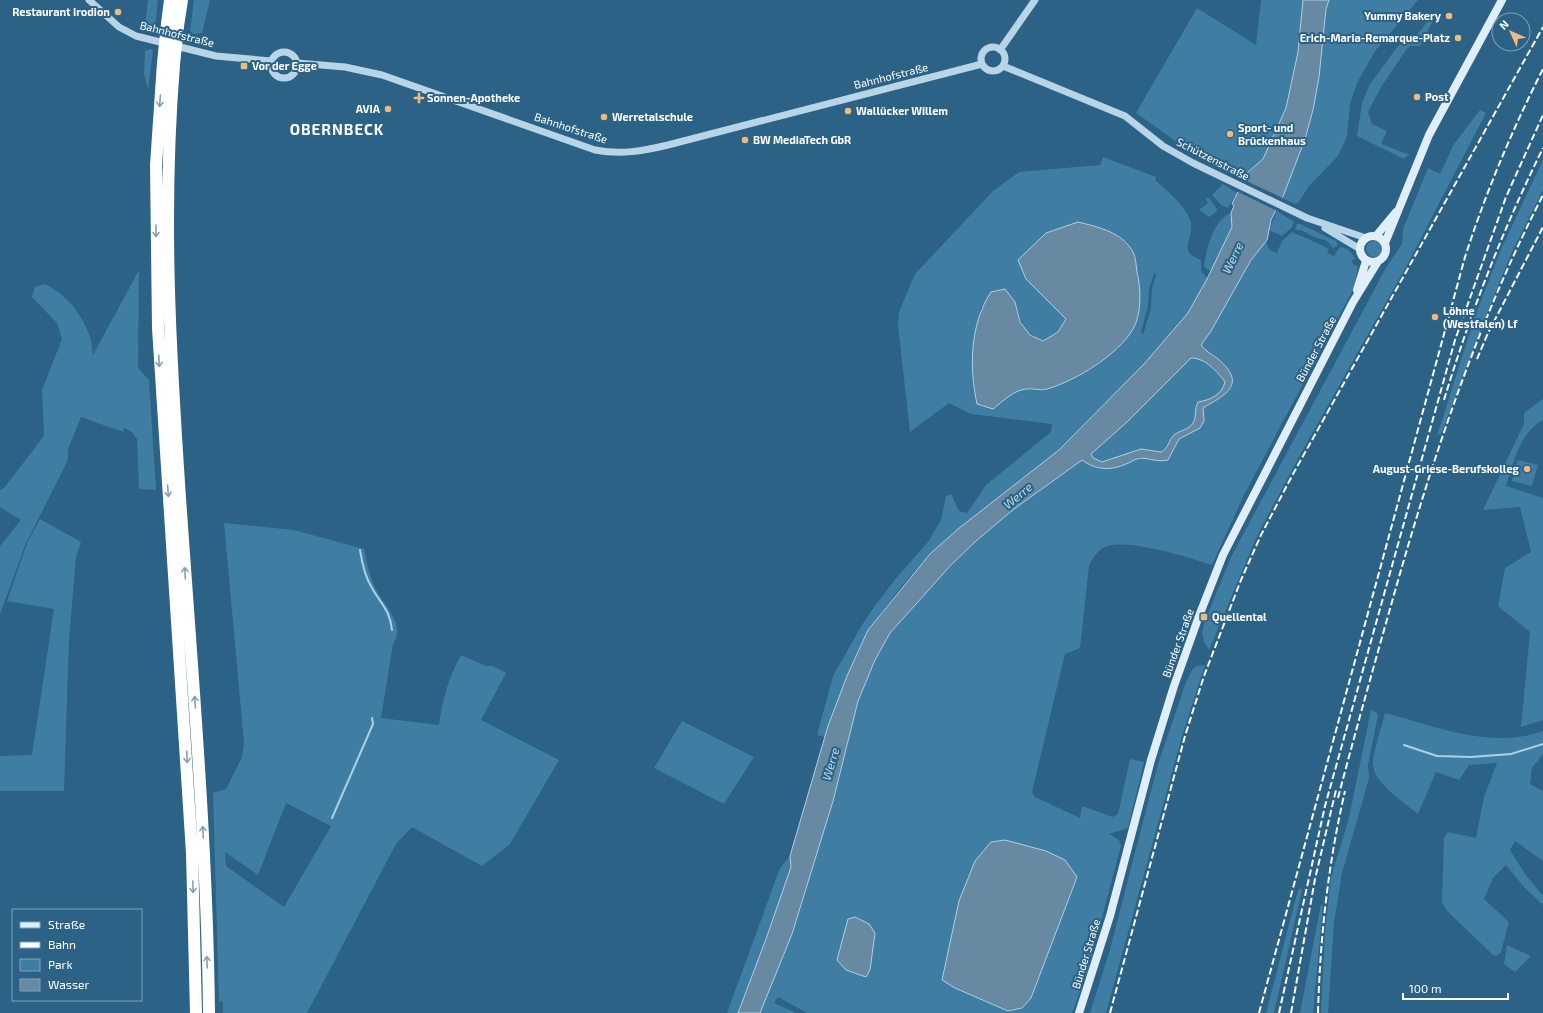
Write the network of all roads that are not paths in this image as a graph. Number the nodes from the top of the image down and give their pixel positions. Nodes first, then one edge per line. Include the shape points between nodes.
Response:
1 (89, 0) edge
2 (170, 0) edge
3 (182, 0) edge
4 (1035, 0) edge
5 (1502, 0) edge
6 (172, 25) junction
7 (1000, 50) junction
8 (271, 61) junction
9 (297, 63) junction
10 (168, 64) junction
11 (982, 64) junction
12 (1003, 66) junction
13 (1402, 204) junction
14 (1307, 218) junction
15 (1376, 236) junction
16 (1366, 238) junction
17 (1385, 243) junction
18 (1360, 249) junction
19 (1366, 261) junction
20 (1377, 263) junction
21 (1353, 302) junction
22 (208, 1007) edge
23 (196, 1008) edge
24 (1079, 1013) edge

1 - 8 street, Bahnhofstraße via 119,27 136,36 216,56
2 - 6 highway
3 - 6 highway
4 - 7 street
5 - 13 main road via 1444,105 1423,148
6 - 10 highway, bridge
7 - 11 street via 985,50 981,57
7 - 12 street via 1005,58
8 - 9 street via 275,55 286,52 293,56
8 - 9 street via 274,73 285,79 296,72
9 - 11 street, Bahnhofstraße via 345,67 382,75 595,150 621,153 668,145
22 -> 10 highway via 197,720 167,277
10 -> 23 highway via 156,165 157,321 192,846
11 - 12 street via 985,69 991,71
12 - 14 street, Schützenstraße via 1125,116 1179,156
13 - 15 main road
13 - 17 main road
14 - 16 street, Schützenstraße
14 - 18 street, Schützenstraße
15 - 16 main road
15 - 17 main road
16 - 18 main road
17 - 20 main road via 1387,253
18 - 19 main road via 1361,256
19 - 20 main road
19 - 21 main road
20 - 21 main road
21 - 24 main road, Bünder Straße via 1226,548 1199,616 1151,760 1110,916

